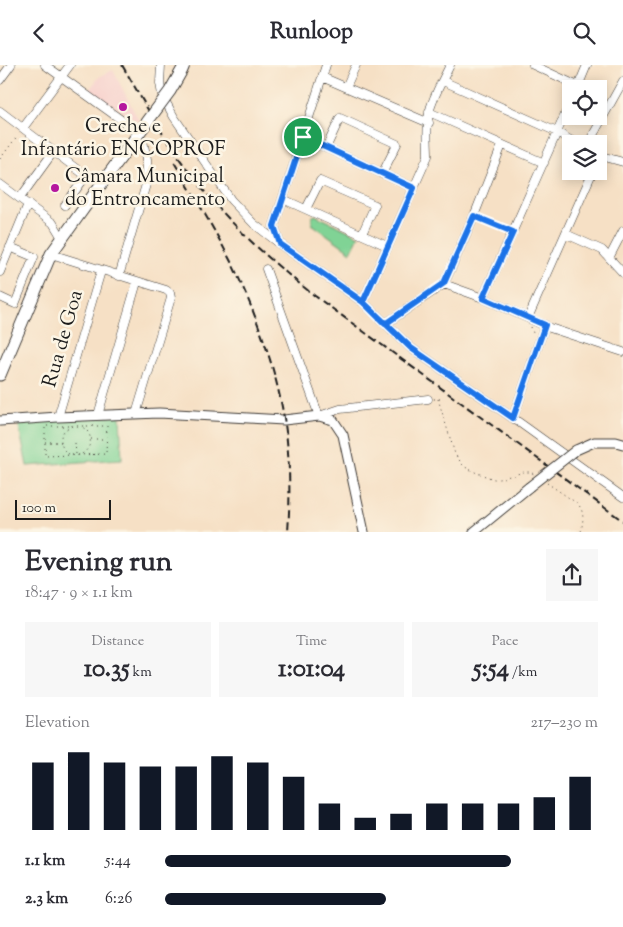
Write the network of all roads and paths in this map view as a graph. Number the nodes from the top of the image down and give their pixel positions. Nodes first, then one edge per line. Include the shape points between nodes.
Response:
1 (11, 65) edge
2 (45, 65) edge
3 (70, 65) edge
4 (184, 65) edge
5 (326, 65) edge
6 (356, 65) edge
7 (450, 65) edge
8 (533, 65) edge
9 (587, 65) edge
10 (161, 67) edge
11 (61, 77) junction
12 (322, 77) junction
13 (0, 80) edge
14 (563, 80) edge
15 (580, 80) edge
16 (443, 81) junction
17 (623, 81) edge
18 (346, 87) junction
19 (0, 111) edge
20 (430, 112) junction
21 (562, 122) edge
22 (429, 123) junction
23 (23, 128) junction
24 (558, 132) junction
25 (563, 135) edge
26 (593, 135) edge
27 (303, 137) junction
28 (502, 145) junction
29 (326, 148) junction
30 (54, 151) junction
31 (607, 157) edge
32 (0, 159) edge
33 (623, 162) edge
34 (544, 163) junction
35 (382, 174) junction
36 (589, 180) edge
37 (0, 184) edge
38 (414, 188) junction
39 (20, 198) junction
40 (283, 199) junction
41 (28, 204) junction
42 (65, 205) dead end
43 (306, 209) junction
44 (474, 216) junction
45 (53, 223) junction
46 (70, 226) junction
47 (623, 231) edge
48 (513, 232) junction
49 (566, 234) junction
50 (362, 235) junction
51 (62, 237) junction
52 (280, 244) junction
53 (387, 246) junction
54 (10, 247) junction
55 (51, 254) junction
56 (609, 258) junction
57 (266, 269) dead end
58 (0, 270) edge
59 (101, 271) junction
60 (623, 273) edge
61 (119, 276) junction
62 (137, 282) junction
63 (444, 283) junction
64 (0, 297) edge
65 (483, 298) junction
66 (363, 302) junction
67 (529, 320) junction
68 (385, 324) junction
69 (545, 325) junction
70 (541, 336) junction
71 (623, 352) edge
72 (0, 375) edge
73 (428, 399) dead end
74 (438, 399) dead end
75 (136, 414) junction
76 (98, 415) junction
77 (319, 416) junction
78 (58, 417) junction
79 (513, 418) junction
80 (0, 421) edge
81 (74, 425) junction
82 (79, 425) junction
83 (91, 439) junction
84 (106, 439) junction
85 (44, 442) junction
86 (61, 442) junction
87 (75, 443) dead end
88 (623, 445) edge
89 (73, 455) junction
90 (77, 455) junction
91 (536, 475) dead end
92 (544, 481) dead end
93 (623, 497) edge
94 (364, 532) edge
95 (474, 532) edge
96 (581, 532) edge

1 - 13 street
2 - 11 street
3 - 11 street
4 - 46 main road, bridge via 170,91
5 - 12 street
6 - 18 street
7 - 16 street
8 - 14 street
9 - 15 street
10 - 52 street via 162,95 197,152 231,200
11 - 23 street
11 - 61 street via 131,127 143,141 147,181
12 - 18 street
12 - 27 street
16 - 20 street
16 - 24 street
17 - 26 street
18 - 22 street
19 - 23 street
20 - 22 street
20 - 28 street
21 - 24 street
22 - 38 street via 428,156
23 - 30 street
23 - 32 path
24 - 25 street
24 - 34 street
27 - 29 street
27 - 40 street
28 - 34 street
28 - 44 street
29 - 35 street
29 - 35 street via 340,118 397,144
30 - 39 street
30 - 42 street via 86,176
31 - 33 street
34 - 48 street
35 - 38 street
36 - 49 street
37 - 39 street
38 - 53 street
39 - 41 street
40 - 43 street
40 - 52 street via 274,226
41 - 45 street
41 - 54 street
43 - 50 street
43 - 50 street via 320,181 375,205
44 - 48 lane
44 - 63 street
45 - 46 street
45 - 51 street
46 - 51 main road
47 - 56 street
48 - 65 street
49 - 56 street via 602,250
49 - 67 street
50 - 53 street
51 - 55 main road
52 - 66 street
53 - 66 street
54 - 58 street
54 - 64 street via 34,257 15,303
55 - 59 street
55 - 72 main road
56 - 60 street
57 - 77 street
59 - 61 street
59 - 78 street, Rua de Goa
61 - 62 street
62 - 75 street via 166,290 170,298
62 - 76 street
63 - 65 street
63 - 68 street
65 - 67 street
66 - 68 street
67 - 69 street
67 - 70 path via 533,333
68 - 79 street via 411,348
69 - 70 street
69 - 71 street
70 - 79 street
73 - 77 street via 340,409
74 - 91 path via 455,454 465,467 494,479 524,472
75 - 76 street
75 - 77 street via 284,420
76 - 78 street
77 - 94 street via 333,420 343,435
78 - 80 street
79 - 93 street
81 - 82 path
81 - 85 path via 45,426
81 - 86 path via 66,429
82 - 83 path via 88,431
82 - 84 path via 107,426
83 - 84 path
83 - 90 path via 87,450
84 - 90 path via 106,454
85 - 86 path
85 - 89 path via 44,456
86 - 89 path via 64,450
87 - 90 path
88 - 95 street, bridge via 594,442 576,450
89 - 90 path
92 - 96 path via 578,504 583,517

